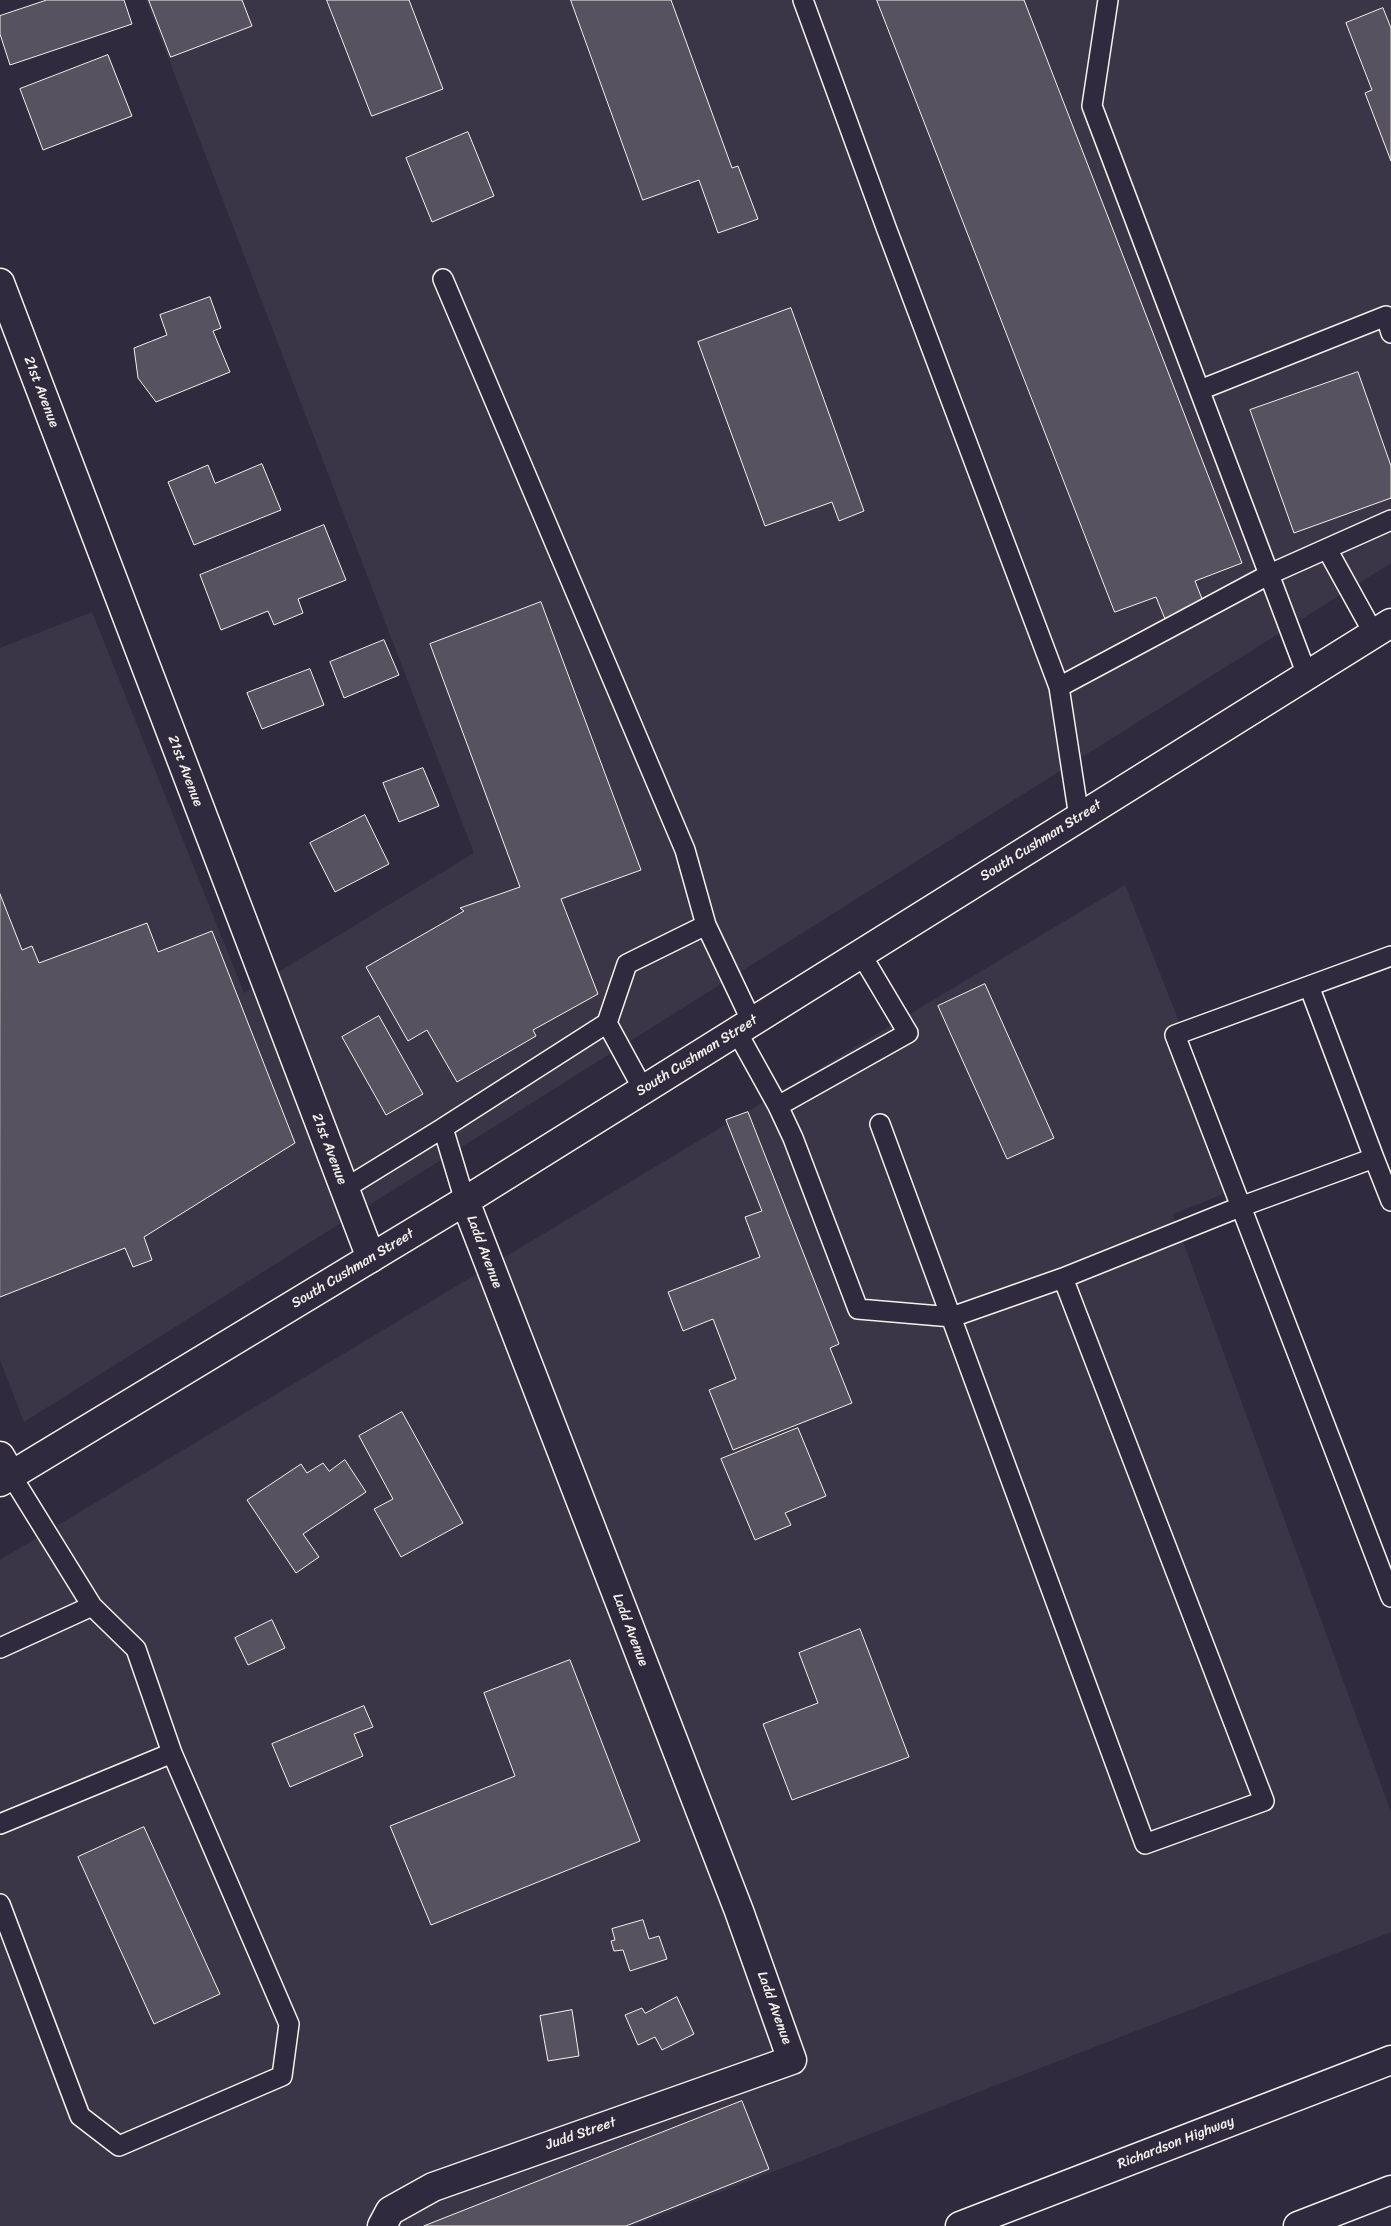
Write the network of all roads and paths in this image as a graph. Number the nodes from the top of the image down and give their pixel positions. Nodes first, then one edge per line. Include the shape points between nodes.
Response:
1 (803, 0) edge
2 (1108, 0) edge
3 (443, 279) dead end
4 (0, 283) edge
5 (1391, 333) edge
6 (1200, 390) junction
7 (1391, 520) edge
8 (1327, 549) junction
9 (1270, 574) junction
10 (1382, 628) edge
11 (1308, 675) junction
12 (1059, 687) junction
13 (1079, 818) junction
14 (706, 925) junction
15 (861, 954) junction
16 (1391, 956) edge
17 (1309, 986) junction
18 (607, 1023) junction
19 (744, 1027) junction
20 (643, 1089) junction
21 (778, 1106) junction
22 (880, 1124) dead end
23 (443, 1128) junction
24 (1374, 1158) junction
25 (344, 1189) junction
26 (465, 1201) junction
27 (1391, 1201) edge
28 (1240, 1207) junction
29 (371, 1258) junction
30 (1063, 1278) junction
31 (952, 1317) junction
32 (4, 1471) edge
33 (1391, 1597) edge
34 (92, 1606) junction
35 (0, 1648) edge
36 (172, 1753) junction
37 (0, 1824) edge
38 (0, 1904) edge
39 (792, 2060) joint
40 (1391, 2060) edge
41 (1391, 2190) edge
42 (382, 2226) edge
43 (960, 2226) edge
44 (1298, 2226) edge

1 - 12 lane
2 - 6 lane via 1092,106
3 - 14 lane via 685,850
4 - 25 main road, 21st Avenue
5 - 6 lane via 1386,316
6 - 9 lane
7 - 8 lane
8 - 9 lane
8 - 10 lane
9 - 11 lane
9 - 12 lane
10 - 11 main road, South Cushman Street
11 - 13 main road, South Cushman Street
12 - 13 lane
13 - 15 main road, South Cushman Street
14 - 18 lane via 627,964
14 - 19 lane
15 - 19 main road, South Cushman Street
15 - 21 lane via 908,1033
16 - 17 lane
17 - 24 lane
17 - 28 lane via 1174,1035
18 - 20 lane
18 - 23 lane
19 - 20 main road, South Cushman Street
19 - 21 lane
20 - 26 main road, South Cushman Street
21 - 31 lane via 858,1309
22 - 31 lane
23 - 25 lane
23 - 26 lane
24 - 27 lane
24 - 28 lane
25 - 29 main road, 21st Avenue
26 - 29 main road, South Cushman Street
26 - 39 main road, Ladd Avenue via 739,1910
28 - 30 lane
28 - 33 lane
29 - 32 main road, South Cushman Street
30 - 31 lane
30 - 31 lane via 1264,1801 1145,1844
32 - 34 lane
34 - 35 lane
34 - 36 lane via 136,1649
36 - 37 lane
36 - 38 lane via 288,2024 282,2076 120,2146 80,2116
39 - 42 main road, Judd Street via 433,2187 390,2211
40 - 43 main road, Richardson Highway
41 - 44 main road

